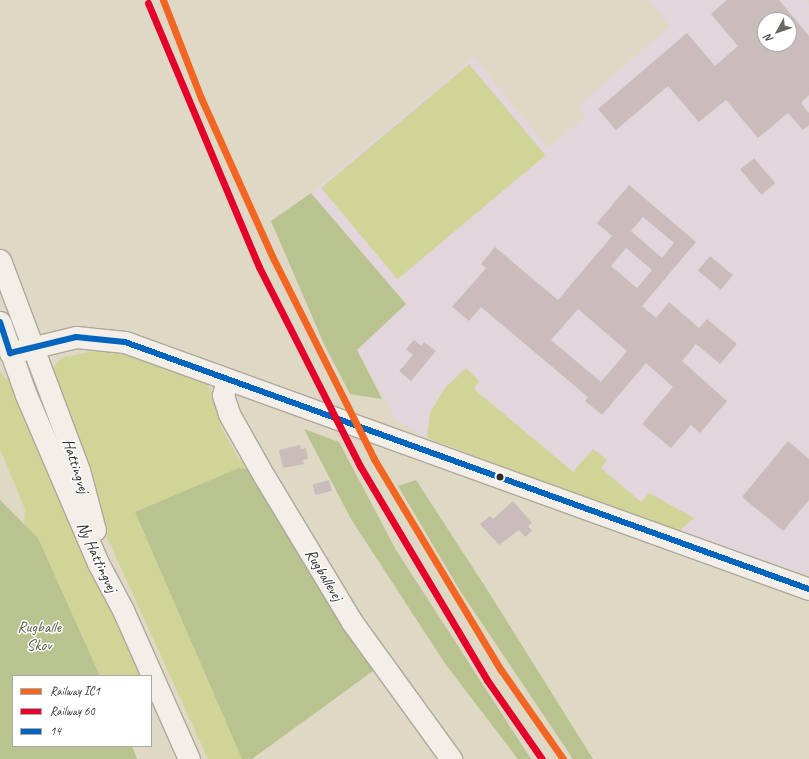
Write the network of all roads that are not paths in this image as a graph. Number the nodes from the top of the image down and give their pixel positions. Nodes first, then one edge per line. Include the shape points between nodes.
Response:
1 (0, 260) edge
2 (0, 293) edge
3 (0, 322) edge
4 (31, 346) junction
5 (10, 353) junction
6 (227, 379) junction
7 (809, 589) edge
8 (123, 610) junction
9 (152, 675) edge
10 (152, 675) edge
11 (189, 759) edge
12 (451, 759) edge

1 - 4 street, Hattingvej
2 - 4 street via 15,335 20,342
3 - 5 street
4 - 5 street
4 - 6 street via 76,337 125,342
4 - 8 street, Hattingvej via 79,470
5 - 8 street, Ny Hattingvej via 95,556
6 - 7 street
6 - 12 street, Rugballevej via 223,395 229,414 264,476 352,622
8 - 9 street, Ny Hattingvej
10 - 11 street, Ny Hattingvej

